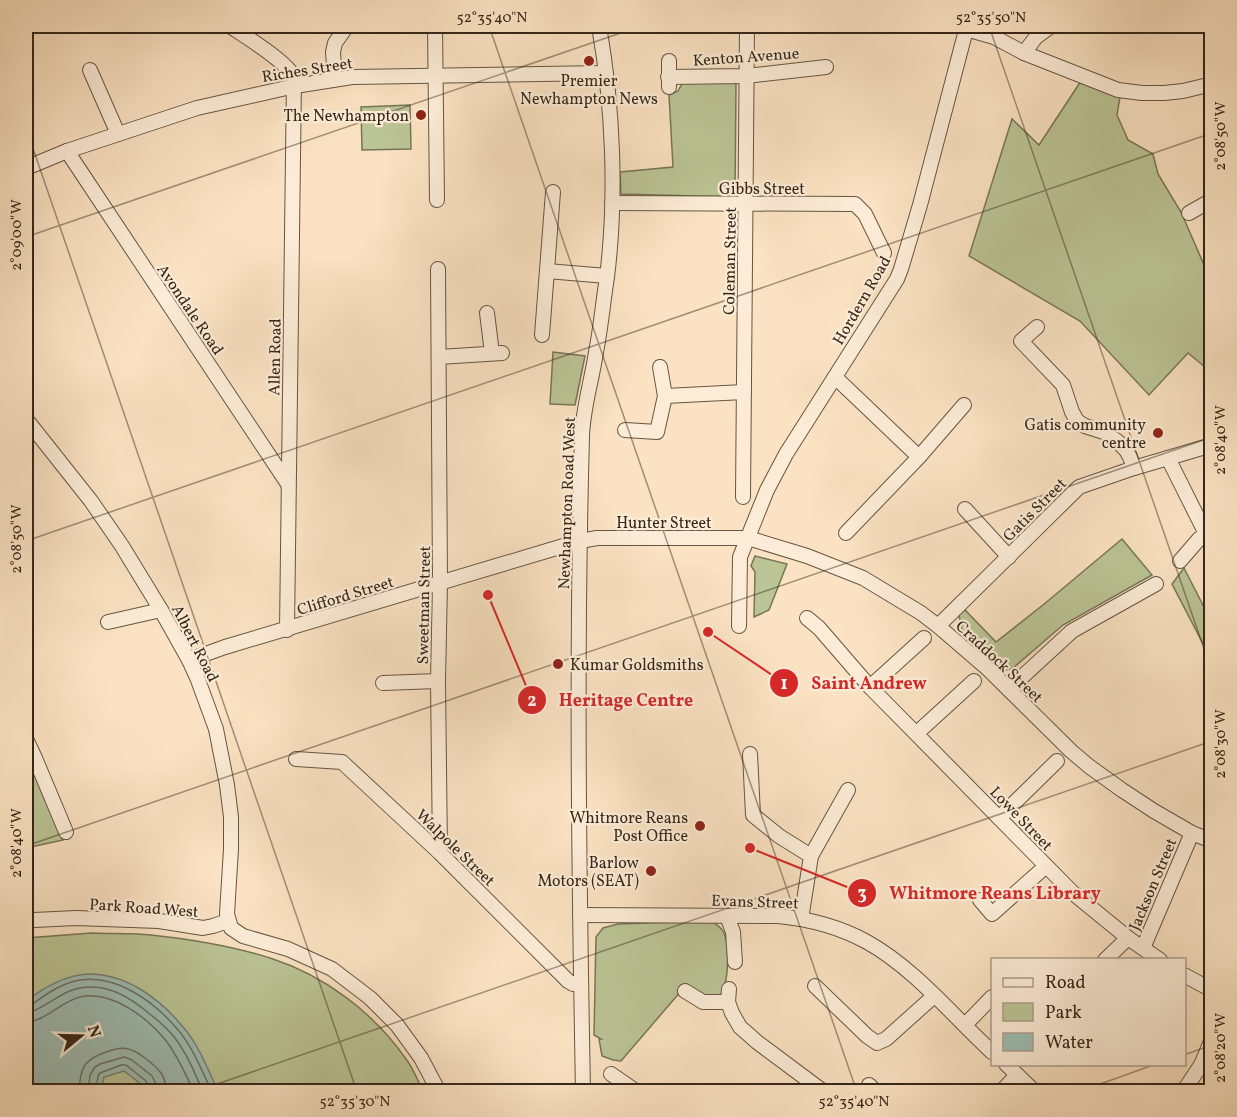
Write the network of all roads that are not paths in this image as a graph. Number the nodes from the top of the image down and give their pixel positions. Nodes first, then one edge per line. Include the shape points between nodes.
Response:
1 (230, 26) edge
2 (347, 26) edge
3 (435, 26) edge
4 (599, 26) edge
5 (747, 26) edge
6 (1051, 26) edge
7 (966, 27) edge
8 (1024, 53) junction
9 (669, 60) dead end
10 (826, 67) dead end
11 (90, 70) dead end
12 (606, 73) junction
13 (435, 76) junction
14 (747, 76) junction
15 (335, 79) junction
16 (1212, 84) edge
17 (295, 86) junction
18 (118, 134) junction
19 (67, 151) junction
20 (26, 168) edge
21 (553, 192) dead end
22 (437, 200) dead end
23 (1212, 200) edge
24 (612, 203) junction
25 (746, 204) junction
26 (1189, 213) dead end
27 (884, 253) dead end
28 (438, 269) dead end
29 (547, 271) junction
30 (607, 276) junction
31 (487, 313) dead end
32 (1037, 327) dead end
33 (542, 335) dead end
34 (439, 357) junction
35 (660, 367) dead end
36 (835, 377) junction
37 (744, 392) junction
38 (665, 396) junction
39 (964, 405) dead end
40 (26, 419) edge
41 (625, 430) dead end
42 (1212, 445) edge
43 (919, 457) junction
44 (1168, 458) junction
45 (1134, 468) junction
46 (288, 484) junction
47 (743, 497) dead end
48 (965, 508) dead end
49 (846, 533) dead end
50 (1209, 533) edge
51 (748, 538) junction
52 (580, 541) junction
53 (1009, 557) junction
54 (1180, 561) dead end
55 (440, 583) junction
56 (1156, 584) dead end
57 (161, 610) junction
58 (807, 618) dead end
59 (108, 622) dead end
60 (739, 626) dead end
61 (938, 626) junction
62 (287, 630) junction
63 (924, 638) dead end
64 (189, 660) junction
65 (438, 681) junction
66 (974, 681) dead end
67 (384, 683) dead end
68 (870, 687) junction
69 (1009, 689) junction
70 (916, 733) junction
71 (26, 739) edge
72 (750, 754) dead end
73 (296, 759) dead end
74 (1057, 762) dead end
75 (848, 790) dead end
76 (999, 818) junction
77 (66, 832) dead end
78 (1191, 832) junction
79 (1212, 841) edge
80 (440, 853) junction
81 (811, 856) junction
82 (1045, 867) junction
83 (980, 900) dead end
84 (580, 915) junction
85 (727, 916) junction
86 (801, 919) junction
87 (228, 921) junction
88 (26, 922) edge
89 (1128, 938) junction
90 (1143, 948) junction
91 (1107, 958) edge
92 (1157, 958) edge
93 (735, 962) dead end
94 (1186, 976) edge
95 (581, 984) junction
96 (815, 986) dead end
97 (1212, 990) edge
98 (685, 991) dead end
99 (934, 996) junction
100 (991, 999) edge
101 (965, 1025) junction
102 (1212, 1039) edge
103 (991, 1050) edge
104 (1007, 1066) edge
105 (611, 1074) dead end
106 (1017, 1075) junction
107 (439, 1092) edge
108 (583, 1092) edge
109 (637, 1092) edge
110 (824, 1092) edge
111 (1001, 1092) edge
112 (1035, 1092) edge
113 (1184, 1092) edge

1 - 17 street via 292,72
2 - 15 street via 333,52
3 - 13 street
4 - 12 street, Newhampton Road West
5 - 14 street, Coleman Street
6 - 8 street
7 - 8 street
7 - 36 street, Hordern Road via 901,269
8 - 16 street via 1118,90 1164,93
9 - 14 street, Kenton Avenue via 669,82
10 - 14 street, Kenton Avenue
11 - 18 street
12 - 13 street, Riches Street
12 - 24 street, Newhampton Road West
13 - 15 street, Riches Street
13 - 22 street
14 - 25 street, Coleman Street
15 - 17 street, Riches Street
17 - 18 street, Riches Street via 197,108
17 - 46 street, Allen Road
18 - 19 street, Riches Street
19 - 20 street, Riches Street
19 - 46 street, Avondale Road
21 - 29 street
23 - 26 street
24 - 25 street, Gibbs Street
24 - 30 street, Newhampton Road West
25 - 27 street, Gibbs Street via 855,204 865,214
25 - 37 street, Coleman Street
28 - 34 street, Sweetman Street
29 - 30 street
29 - 33 street
30 - 52 street, Newhampton Road West via 582,433
31 - 34 street via 497,353
32 - 45 street via 1021,341 1063,385 1077,421 1118,441
34 - 55 street, Sweetman Street
35 - 38 street
36 - 43 street
36 - 51 street, Hordern Road via 775,473
37 - 38 street
37 - 47 street, Coleman Street
38 - 41 street via 657,432
39 - 43 street
40 - 57 street, Albert Road via 91,501
42 - 44 street, Gatis Street
43 - 49 street
44 - 45 street, Gatis Street
44 - 50 street
45 - 53 street, Gatis Street via 1078,487
46 - 62 street, Allen Road
48 - 53 street
50 - 54 street
51 - 52 street, Hunter Street
51 - 60 street, Hordern Road via 740,556
51 - 61 street, Craddock Street via 863,578
52 - 55 street, Clifford Street
52 - 84 street, Newhampton Road West
53 - 61 street, Gatis Street
55 - 62 street, Clifford Street
55 - 65 street, Sweetman Street
56 - 69 street via 1072,631
57 - 59 street
57 - 64 street, Albert Road
58 - 68 street, Lowe Street via 813,631
61 - 69 street, Craddock Street
62 - 64 street, Clifford Street
63 - 68 street
64 - 87 street, Albert Road via 216,729 227,785 231,817
65 - 67 street
65 - 80 street, Sweetman Street
66 - 70 street
68 - 70 street, Lowe Street
69 - 78 street, Craddock Street via 1090,767
70 - 76 street, Lowe Street
71 - 77 street
72 - 81 street via 753,815
73 - 80 street, Walpole Street via 342,762
74 - 76 street
75 - 81 street
76 - 82 street, Lowe Street
78 - 79 street, Craddock Street
78 - 90 street, Jackson Street
80 - 95 street, Walpole Street via 568,981
81 - 86 street
82 - 83 street via 992,914
82 - 89 street, Lowe Street
84 - 85 street, Evans Street
84 - 95 street, Newhampton Road West
85 - 86 street, Evans Street
85 - 93 street
86 - 99 street, Evans Street via 867,942 897,962
87 - 88 street, Park Road West via 203,928 159,921 76,918
87 - 107 street via 243,936 288,949 332,969 370,998 403,1033
89 - 90 street, Lowe Street
89 - 91 street
90 - 92 street, Lowe Street
94 - 97 street
95 - 108 street, Newhampton Road West
96 - 99 street via 878,1043
98 - 110 street via 703,1002 729,996 740,1027
99 - 101 street, Evans Street
100 - 101 street
101 - 103 street, Evans Street
102 - 113 street
104 - 106 street
105 - 109 street
106 - 111 street
106 - 112 street

